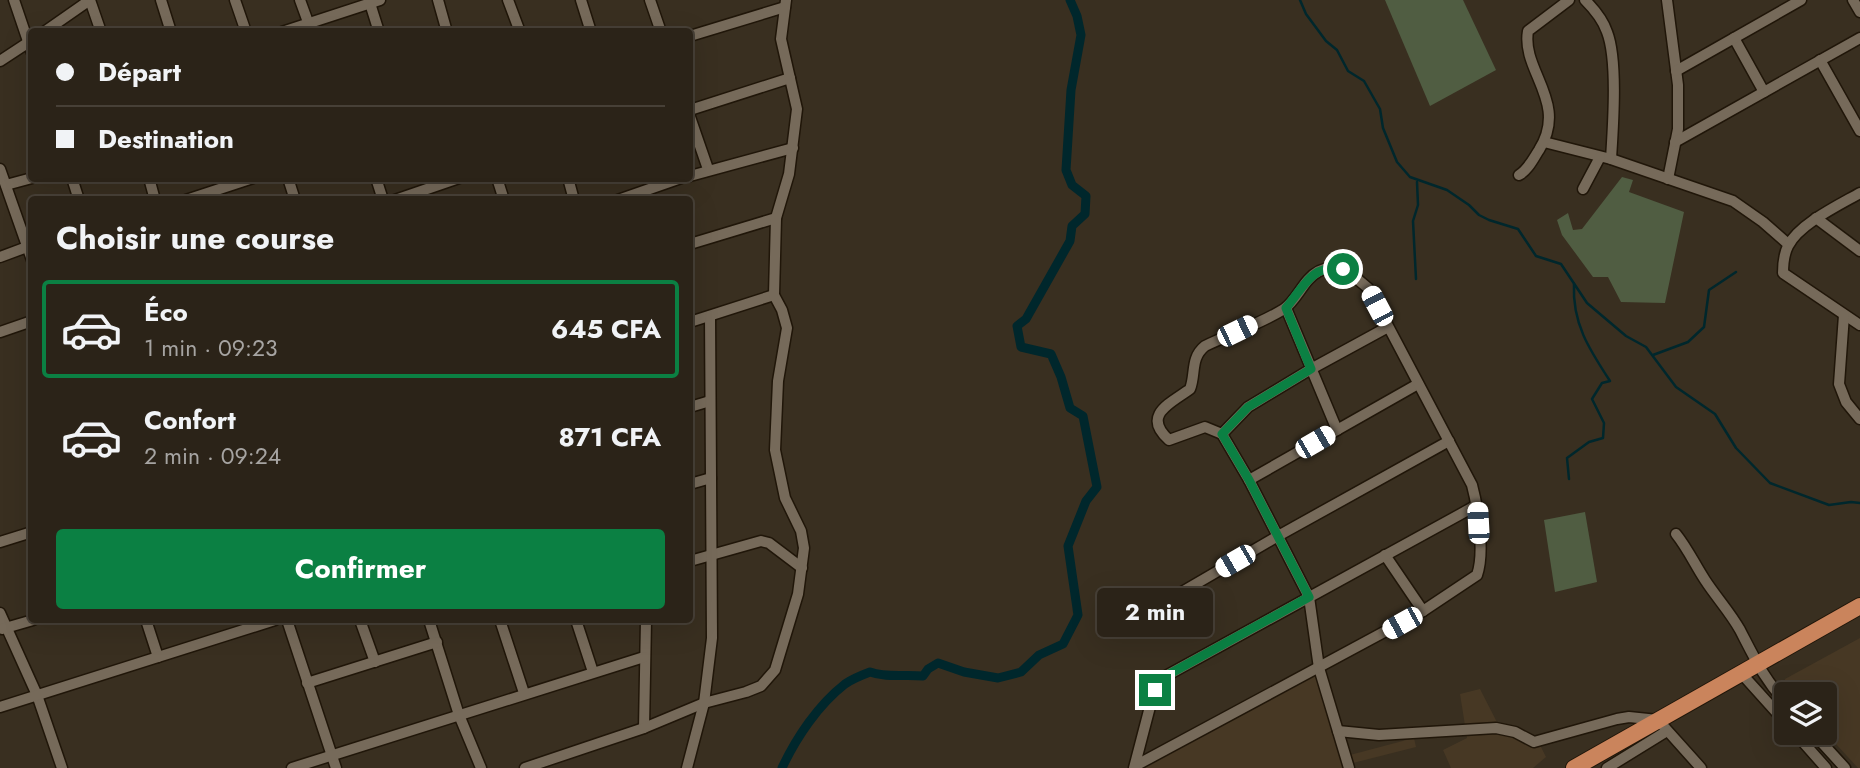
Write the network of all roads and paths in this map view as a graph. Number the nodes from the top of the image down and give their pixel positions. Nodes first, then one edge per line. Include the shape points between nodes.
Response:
1 (14, 0) edge
2 (90, 0) edge
3 (161, 0) edge
4 (235, 0) edge
5 (299, 0) edge
6 (438, 0) edge
7 (508, 0) edge
8 (580, 0) edge
9 (650, 0) edge
10 (1569, 0) edge
11 (1585, 0) edge
12 (1667, 0) edge
13 (1801, 0) edge
14 (1853, 0) edge
15 (373, 1) edge
16 (786, 4) edge
17 (1860, 12) edge
18 (307, 22) junction
19 (50, 28) edge
20 (100, 28) edge
21 (170, 28) edge
22 (245, 28) edge
23 (292, 28) edge
24 (378, 28) edge
25 (446, 28) edge
26 (518, 28) edge
27 (590, 28) edge
28 (660, 28) edge
29 (693, 35) edge
30 (1734, 38) junction
31 (1860, 38) edge
32 (28, 39) edge
33 (28, 46) edge
34 (1820, 60) junction
35 (0, 61) edge
36 (1676, 71) junction
37 (790, 78) junction
38 (1764, 92) junction
39 (693, 109) edge
40 (1856, 114) edge
41 (693, 126) edge
42 (1860, 131) edge
43 (1544, 142) junction
44 (1675, 142) junction
45 (793, 148) junction
46 (1605, 158) junction
47 (0, 169) edge
48 (708, 169) junction
49 (693, 175) edge
50 (1519, 175) dead end
51 (28, 179) edge
52 (1668, 179) junction
53 (670, 182) edge
54 (220, 183) edge
55 (426, 183) edge
56 (6, 185) junction
57 (1583, 189) dead end
58 (1860, 193) edge
59 (194, 196) edge
60 (402, 196) edge
61 (629, 196) edge
62 (776, 218) junction
63 (1816, 218) junction
64 (693, 243) edge
65 (1788, 244) junction
66 (27, 247) joint
67 (1860, 251) edge
68 (0, 257) edge
69 (774, 295) junction
70 (1286, 308) junction
71 (1844, 314) junction
72 (710, 316) junction
73 (693, 321) edge
74 (28, 322) edge
75 (1860, 325) edge
76 (1388, 327) junction
77 (0, 332) edge
78 (1311, 369) junction
79 (1418, 384) junction
80 (710, 401) junction
81 (693, 406) edge
82 (1860, 419) edge
83 (1337, 430) junction
84 (1222, 434) junction
85 (1449, 441) junction
86 (710, 478) junction
87 (1249, 480) junction
88 (693, 483) edge
89 (1477, 505) junction
90 (28, 533) edge
91 (1676, 534) dead end
92 (1278, 536) junction
93 (0, 542) edge
94 (712, 554) junction
95 (1385, 555) junction
96 (693, 560) edge
97 (803, 568) junction
98 (1309, 597) junction
99 (1860, 607) edge
100 (1423, 611) junction
101 (0, 613) edge
102 (28, 622) edge
103 (147, 623) edge
104 (265, 623) edge
105 (288, 623) edge
106 (361, 623) edge
107 (430, 623) edge
108 (501, 623) edge
109 (577, 623) edge
110 (646, 623) edge
111 (1127, 624) dead end
112 (4, 629) edge
113 (437, 642) junction
114 (158, 656) junction
115 (644, 657) junction
116 (375, 662) junction
117 (1756, 665) junction
118 (1319, 668) junction
119 (593, 672) junction
120 (1741, 673) junction
121 (307, 683) junction
122 (1774, 688) edge
123 (524, 693) junction
124 (37, 695) junction
125 (704, 703) junction
126 (0, 707) edge
127 (1774, 710) edge
128 (459, 715) junction
129 (1663, 726) junction
130 (644, 728) junction
131 (1338, 731) junction
132 (1806, 745) edge
133 (1824, 745) edge
134 (332, 755) junction
135 (58, 767) edge
136 (1134, 767) edge
137 (292, 768) edge
138 (336, 768) edge
139 (481, 768) edge
140 (525, 768) edge
141 (687, 768) edge
142 (1349, 768) edge
143 (1574, 768) edge
144 (1607, 768) edge
145 (1702, 768) edge
146 (1826, 768) edge
147 (1845, 768) edge

1 - 32 street
2 - 19 street
2 - 20 street
3 - 21 street
4 - 22 street
5 - 18 street
6 - 25 street
7 - 26 street
8 - 27 street
9 - 28 street
10 - 43 street via 1528,31 1526,43 1549,111
11 - 46 street via 1607,31 1610,45 1613,92
12 - 36 street
13 - 30 street
14 - 17 street
15 - 18 street
15 - 24 street
16 - 29 street
16 - 37 street via 781,39
18 - 23 street
30 - 36 street
30 - 38 street
31 - 34 street
33 - 35 street
34 - 38 street
34 - 40 street
36 - 44 street
37 - 39 street
37 - 45 street via 797,109
38 - 44 street
40 - 42 street
41 - 48 street
43 - 46 street
43 - 50 street
44 - 52 street
45 - 48 street
45 - 62 street
46 - 52 street
46 - 57 street
47 - 56 street
48 - 49 street
51 - 56 street
52 - 65 street via 1732,201
53 - 61 street
54 - 59 street
55 - 60 street
56 - 66 street
58 - 63 street
62 - 64 street
62 - 69 street
63 - 65 street
63 - 67 street
65 - 71 street via 1783,273
66 - 68 street
69 - 72 street
69 - 97 street via 787,328 778,381 775,450 785,498 801,531
70 - 76 street via 1318,270 1343,269 1368,288
70 - 78 street
70 - 84 street via 1199,351 1190,389 1158,415 1162,433 1169,440 1205,427
71 - 75 street
71 - 82 street via 1839,384
72 - 73 street
72 - 80 street
74 - 77 street
76 - 78 street
76 - 79 street
78 - 83 street
78 - 84 street via 1248,407
79 - 83 street
79 - 85 street
80 - 81 street
80 - 86 street
83 - 87 street
84 - 87 street
85 - 89 street
85 - 92 street
86 - 88 street
86 - 94 street
87 - 92 street
89 - 95 street
89 - 100 street via 1477,575
90 - 93 street
91 - 117 street
92 - 98 street
92 - 111 street
94 - 96 street
94 - 97 street via 761,541
94 - 125 street via 712,638
95 - 98 street
95 - 100 street
97 - 125 street via 775,670 761,686
98 - 118 street
98 - 136 street via 1164,677 1152,699
99 - 117 highway
100 - 118 street
101 - 112 street
102 - 112 street
103 - 114 street
104 - 114 street
105 - 121 street
106 - 116 street
107 - 113 street
108 - 123 street
109 - 119 street
110 - 115 street
112 - 124 street
113 - 116 street
113 - 128 street
114 - 124 street
115 - 119 street
115 - 130 street
116 - 121 street
117 - 120 highway
117 - 122 street
118 - 131 street
118 - 136 street
119 - 123 street
120 - 127 street
120 - 129 highway
121 - 134 street
123 - 128 street
124 - 126 street
124 - 135 street
125 - 130 street
125 - 141 street
128 - 134 street
128 - 139 street
129 - 131 street via 1617,719 1534,742 1496,728 1379,735
129 - 143 highway
129 - 144 street
129 - 145 street
130 - 140 street
131 - 142 street
132 - 146 street
133 - 147 street
134 - 137 street
134 - 138 street

